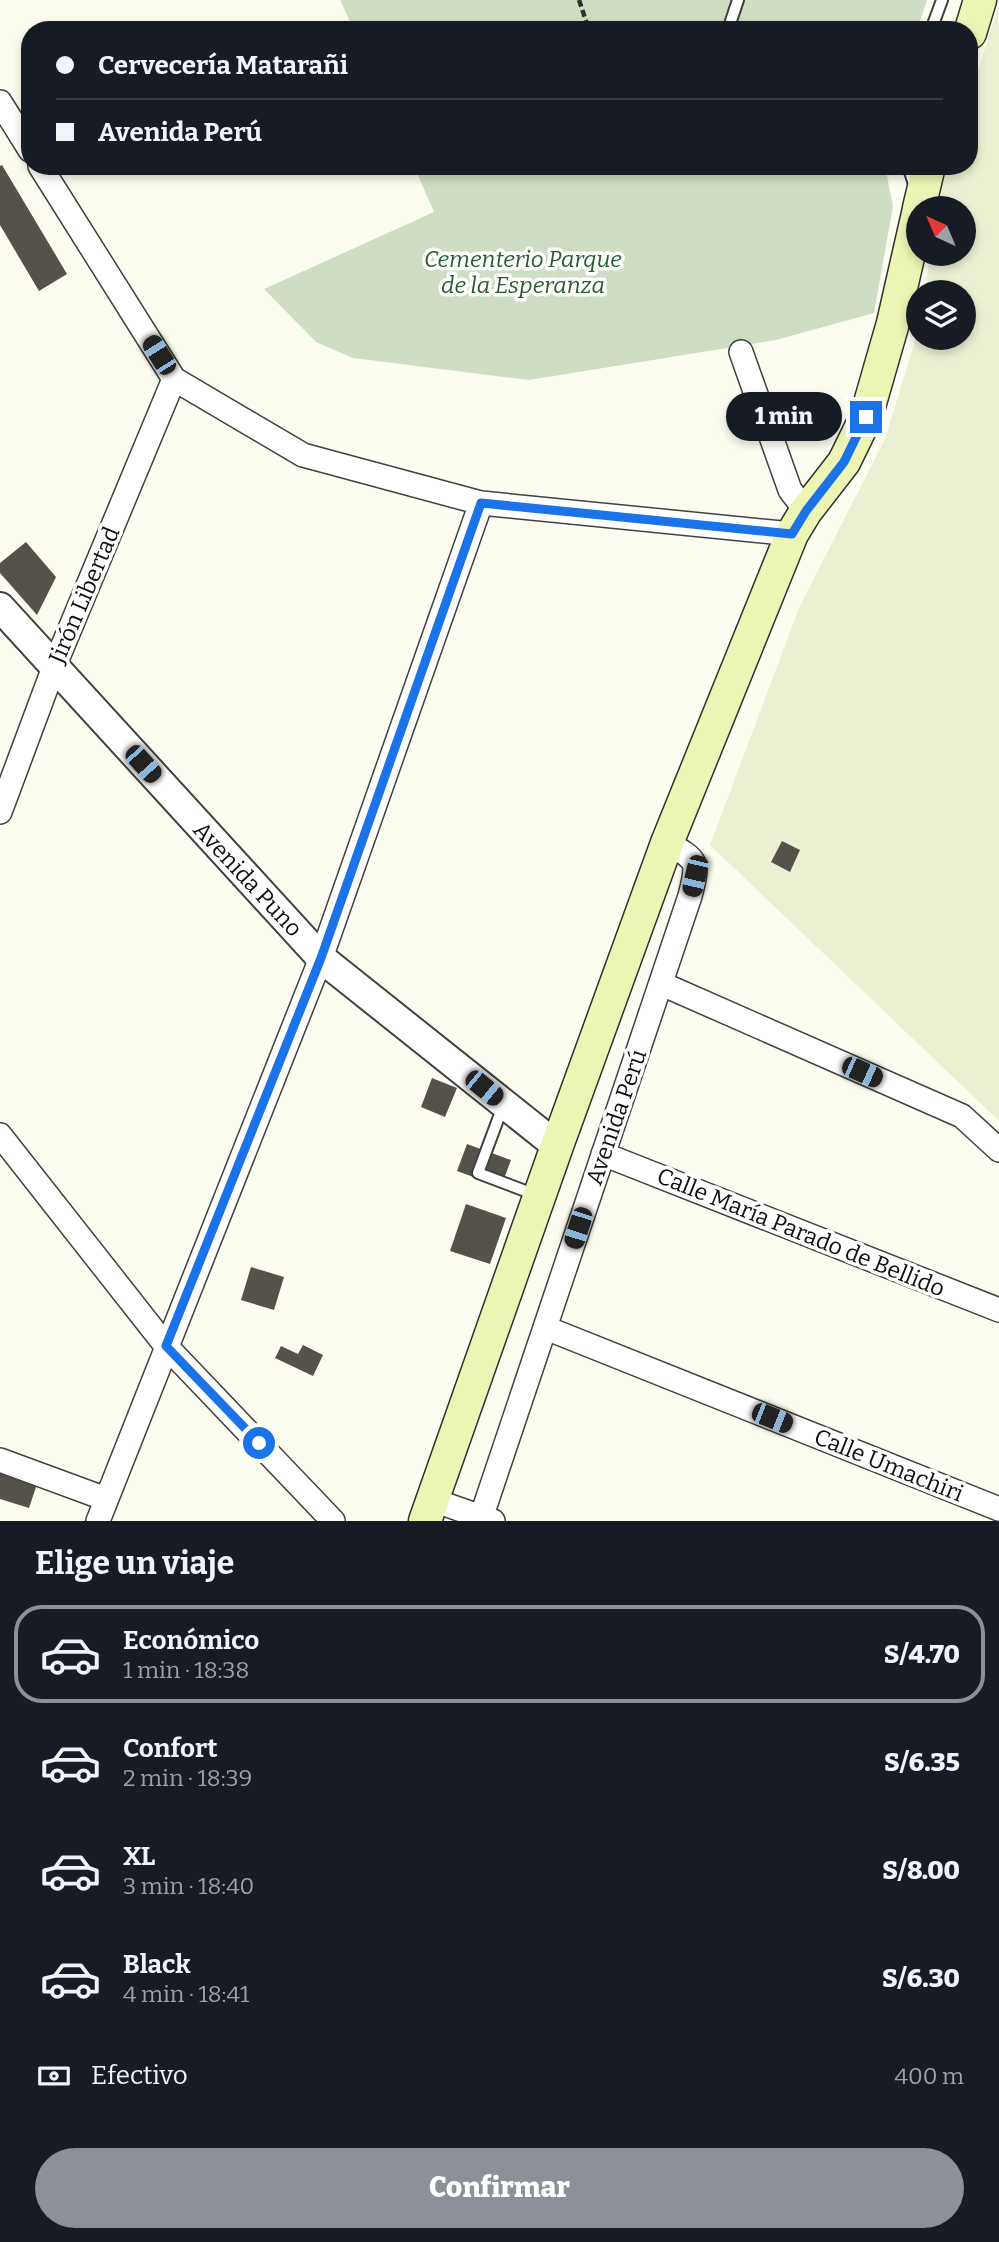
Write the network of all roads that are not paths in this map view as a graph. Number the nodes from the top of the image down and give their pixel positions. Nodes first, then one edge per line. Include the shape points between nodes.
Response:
1 (738, 0) edge
2 (942, 0) edge
3 (980, 0) edge
4 (731, 21) edge
5 (934, 21) edge
6 (974, 21) edge
7 (2, 110) edge
8 (21, 137) edge
9 (46, 175) edge
10 (911, 175) edge
11 (927, 175) edge
12 (917, 196) edge
13 (922, 196) edge
14 (906, 266) edge
15 (741, 352) dead end
16 (174, 379) junction
17 (481, 503) junction
18 (799, 523) junction
19 (0, 607) edge
20 (54, 667) junction
21 (0, 812) edge
22 (667, 843) junction
23 (321, 958) junction
24 (662, 984) junction
25 (504, 1104) junction
26 (0, 1135) edge
27 (557, 1146) junction
28 (999, 1150) edge
29 (603, 1154) junction
30 (539, 1196) junction
31 (999, 1310) edge
32 (546, 1328) junction
33 (166, 1346) junction
34 (0, 1460) edge
35 (106, 1499) junction
36 (999, 1509) edge
37 (429, 1510) edge
38 (486, 1520) edge
39 (98, 1521) edge
40 (333, 1521) edge

1 - 4 lane
2 - 5 lane
3 - 6 main road
7 - 8 street
9 - 16 street
10 - 12 lane
11 - 13 main road, Avenida Perú
14 - 18 main road, Avenida Perú via 866,417 844,462
15 - 18 street
16 - 17 street via 303,455
16 - 20 street, Jirón Libertad
17 - 18 street
17 - 23 street
18 - 22 main road, Avenida Perú
19 - 20 street, Avenida Puno
20 - 21 street, Jirón Libertad
20 - 23 street, Avenida Puno
22 - 24 street, Avenida Perú via 695,863 695,876
22 - 27 main road, Avenida Perú
23 - 25 street, Avenida Puno
23 - 33 street
24 - 28 street via 961,1116
24 - 29 street, Avenida Perú
25 - 27 street, Avenida Puno
25 - 30 lane via 478,1173
26 - 33 street
27 - 30 main road, Avenida Perú
29 - 31 street, Calle María Parado de Bellido
29 - 32 street, Avenida Perú
30 - 37 main road, Avenida Perú
32 - 36 street, Calle Umachiri
32 - 38 street, Avenida Perú
33 - 35 street
33 - 40 street
34 - 35 street
35 - 39 street
37 - 38 street

